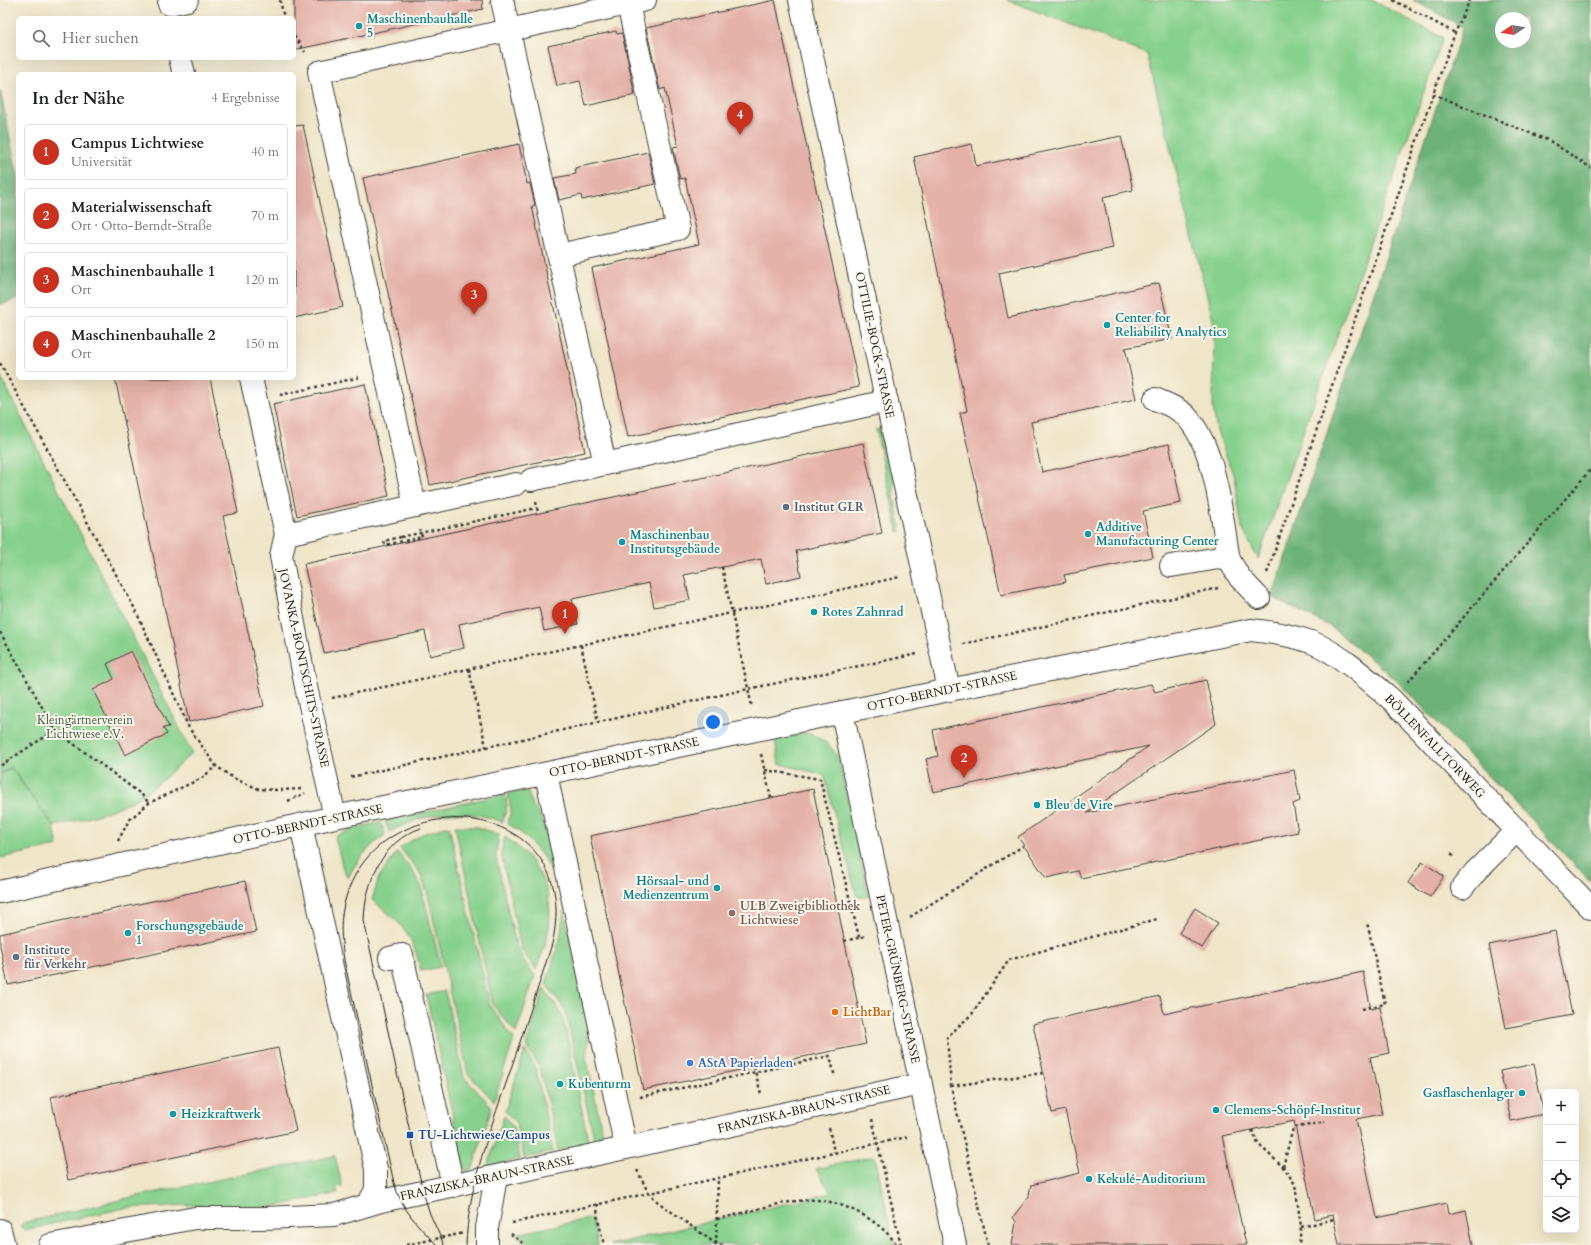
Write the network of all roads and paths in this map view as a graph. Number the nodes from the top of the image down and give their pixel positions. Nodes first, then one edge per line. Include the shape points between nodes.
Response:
1 (280, 0) edge
2 (502, 0) edge
3 (800, 0) edge
4 (1393, 0) edge
5 (1470, 0) edge
6 (636, 2) edge
7 (284, 16) edge
8 (509, 30) junction
9 (1455, 34) junction
10 (180, 60) edge
11 (184, 72) edge
12 (1432, 94) junction
13 (1591, 168) edge
14 (559, 255) junction
15 (0, 363) edge
16 (385, 372) junction
17 (251, 380) edge
18 (1155, 399) dead end
19 (256, 401) junction
20 (887, 401) junction
21 (605, 464) junction
22 (1591, 469) edge
23 (415, 506) junction
24 (537, 508) dead end
25 (286, 534) junction
26 (402, 541) dead end
27 (1171, 566) dead end
28 (722, 567) dead end
29 (1234, 569) junction
30 (922, 572) junction
31 (1259, 598) joint
32 (732, 613) junction
33 (1251, 630) joint
34 (0, 632) edge
35 (581, 645) junction
36 (940, 650) junction
37 (469, 669) junction
38 (748, 689) junction
39 (949, 690) junction
40 (1392, 700) junction
41 (309, 703) junction
42 (752, 709) dead end
43 (842, 712) junction
44 (598, 722) junction
45 (55, 730) junction
46 (486, 747) junction
47 (760, 750) dead end
48 (0, 766) edge
49 (216, 766) junction
50 (765, 770) junction
51 (546, 774) junction
52 (327, 782) junction
53 (771, 798) dead end
54 (149, 803) junction
55 (335, 817) junction
56 (301, 825) junction
57 (1517, 830) junction
58 (116, 845) dead end
59 (1023, 846) dead end
60 (1462, 888) dead end
61 (0, 892) edge
62 (1591, 908) edge
63 (1157, 919) dead end
64 (1367, 922) dead end
65 (888, 932) junction
66 (859, 937) dead end
67 (390, 958) dead end
68 (1362, 1010) dead end
69 (754, 1067) dead end
70 (755, 1072) junction
71 (1043, 1073) dead end
72 (920, 1084) junction
73 (951, 1086) junction
74 (760, 1088) dead end
75 (867, 1095) junction
76 (638, 1097) dead end
77 (840, 1101) junction
78 (1326, 1122) dead end
79 (829, 1128) dead end
80 (1252, 1130) dead end
81 (931, 1132) junction
82 (878, 1143) junction
83 (626, 1148) junction
84 (834, 1152) junction
85 (1283, 1167) junction
86 (496, 1177) junction
87 (718, 1177) junction
88 (453, 1186) junction
89 (648, 1192) junction
90 (368, 1204) junction
91 (717, 1219) junction
92 (1334, 1219) dead end
93 (509, 1224) dead end
94 (1301, 1227) junction
95 (0, 1230) edge
96 (487, 1242) edge
97 (716, 1244) junction
98 (4, 1245) edge
99 (50, 1245) edge
100 (525, 1245) edge
101 (604, 1245) edge
102 (725, 1245) edge
103 (897, 1245) edge
104 (901, 1245) edge
105 (956, 1245) edge
106 (988, 1245) edge
107 (1299, 1245) edge

1 - 7 path
2 - 8 street
3 - 20 street, OTTILIE-BOCK-STRASSE
4 - 9 path
5 - 9 path
6 - 8 street
6 - 14 street via 678,229
8 - 14 street
8 - 16 street via 319,72
9 - 12 path
10 - 11 street
12 - 13 path via 1550,141
12 - 31 path
14 - 21 street
15 - 49 path via 135,609 189,728
16 - 19 path
16 - 23 street
17 - 19 street, JOVANKA-BONTSCHITS-STRASSE
18 - 29 street via 1184,414 1203,440
19 - 25 street, JOVANKA-BONTSCHITS-STRASSE
20 - 21 street
20 - 30 street, OTTILIE-BOCK-STRASSE
21 - 23 street
22 - 40 path
23 - 25 street
24 - 26 path, bridge via 384,541 385,545
25 - 41 street, JOVANKA-BONTSCHITS-STRASSE via 281,556
27 - 29 street via 1219,558
28 - 32 path
29 - 31 street
29 - 36 path via 1227,586
30 - 32 path
30 - 36 street, OTTILIE-BOCK-STRASSE
32 - 35 path
32 - 38 path
33 - 39 street, OTTO-BERNDT-STRASSE
33 - 40 street, BÖLLENFALLTORWEG via 1282,634 1313,643 1347,664
34 - 45 path
35 - 37 path
35 - 44 path
36 - 38 path
36 - 39 street, OTTILIE-BOCK-STRASSE
37 - 41 path
37 - 46 path
38 - 42 path
38 - 44 path
39 - 43 street, OTTO-BERNDT-STRASSE
40 - 57 street, BÖLLENFALLTORWEG
41 - 52 street, JOVANKA-BONTSCHITS-STRASSE
43 - 51 street, OTTO-BERNDT-STRASSE
43 - 65 street, PETER-GRÜNBERG-STRASSE
44 - 46 path
45 - 48 path
45 - 54 path via 142,795
46 - 52 path
47 - 50 path
49 - 52 path via 233,778 258,789 301,789
49 - 54 path via 202,778
50 - 53 path
50 - 66 path via 820,779
51 - 55 street, OTTO-BERNDT-STRASSE
51 - 83 street
52 - 55 street, JOVANKA-BONTSCHITS-STRASSE
54 - 58 path via 129,820
55 - 56 street, OTTO-BERNDT-STRASSE
56 - 61 street, OTTO-BERNDT-STRASSE
56 - 90 street via 376,1169 376,1190
57 - 60 street
57 - 62 street, BÖLLENFALLTORWEG
59 - 65 path
63 - 73 path via 1009,960 972,1014 947,1037
64 - 68 path via 1386,1004
65 - 72 street, PETER-GRÜNBERG-STRASSE
67 - 88 street via 402,955
69 - 70 path
70 - 74 path
70 - 76 path
70 - 77 path via 830,1056
71 - 73 path
72 - 75 street, FRANZISKA-BRAUN-STRASSE
72 - 81 street, PETER-GRÜNBERG-STRASSE
73 - 106 path
75 - 77 street, FRANZISKA-BRAUN-STRASSE
75 - 82 path
77 - 83 street, FRANZISKA-BRAUN-STRASSE
78 - 85 path via 1293,1128
79 - 84 path
80 - 85 path via 1258,1144
81 - 82 path
81 - 105 street, PETER-GRÜNBERG-STRASSE
82 - 84 path
82 - 104 path
83 - 86 street, FRANZISKA-BRAUN-STRASSE
83 - 89 path
84 - 87 path
85 - 94 path via 1295,1184
86 - 88 street, FRANZISKA-BRAUN-STRASSE
86 - 96 street
87 - 89 path
87 - 91 path
88 - 90 street, FRANZISKA-BRAUN-STRASSE
89 - 97 path
89 - 101 path via 598,1204 597,1215
90 - 99 street, FRANZISKA-BRAUN-STRASSE via 334,1215 195,1218
91 - 97 path
91 - 103 path via 808,1200 833,1203 878,1225
92 - 94 path
93 - 100 path via 511,1234
94 - 107 path
95 - 98 street
97 - 102 path

